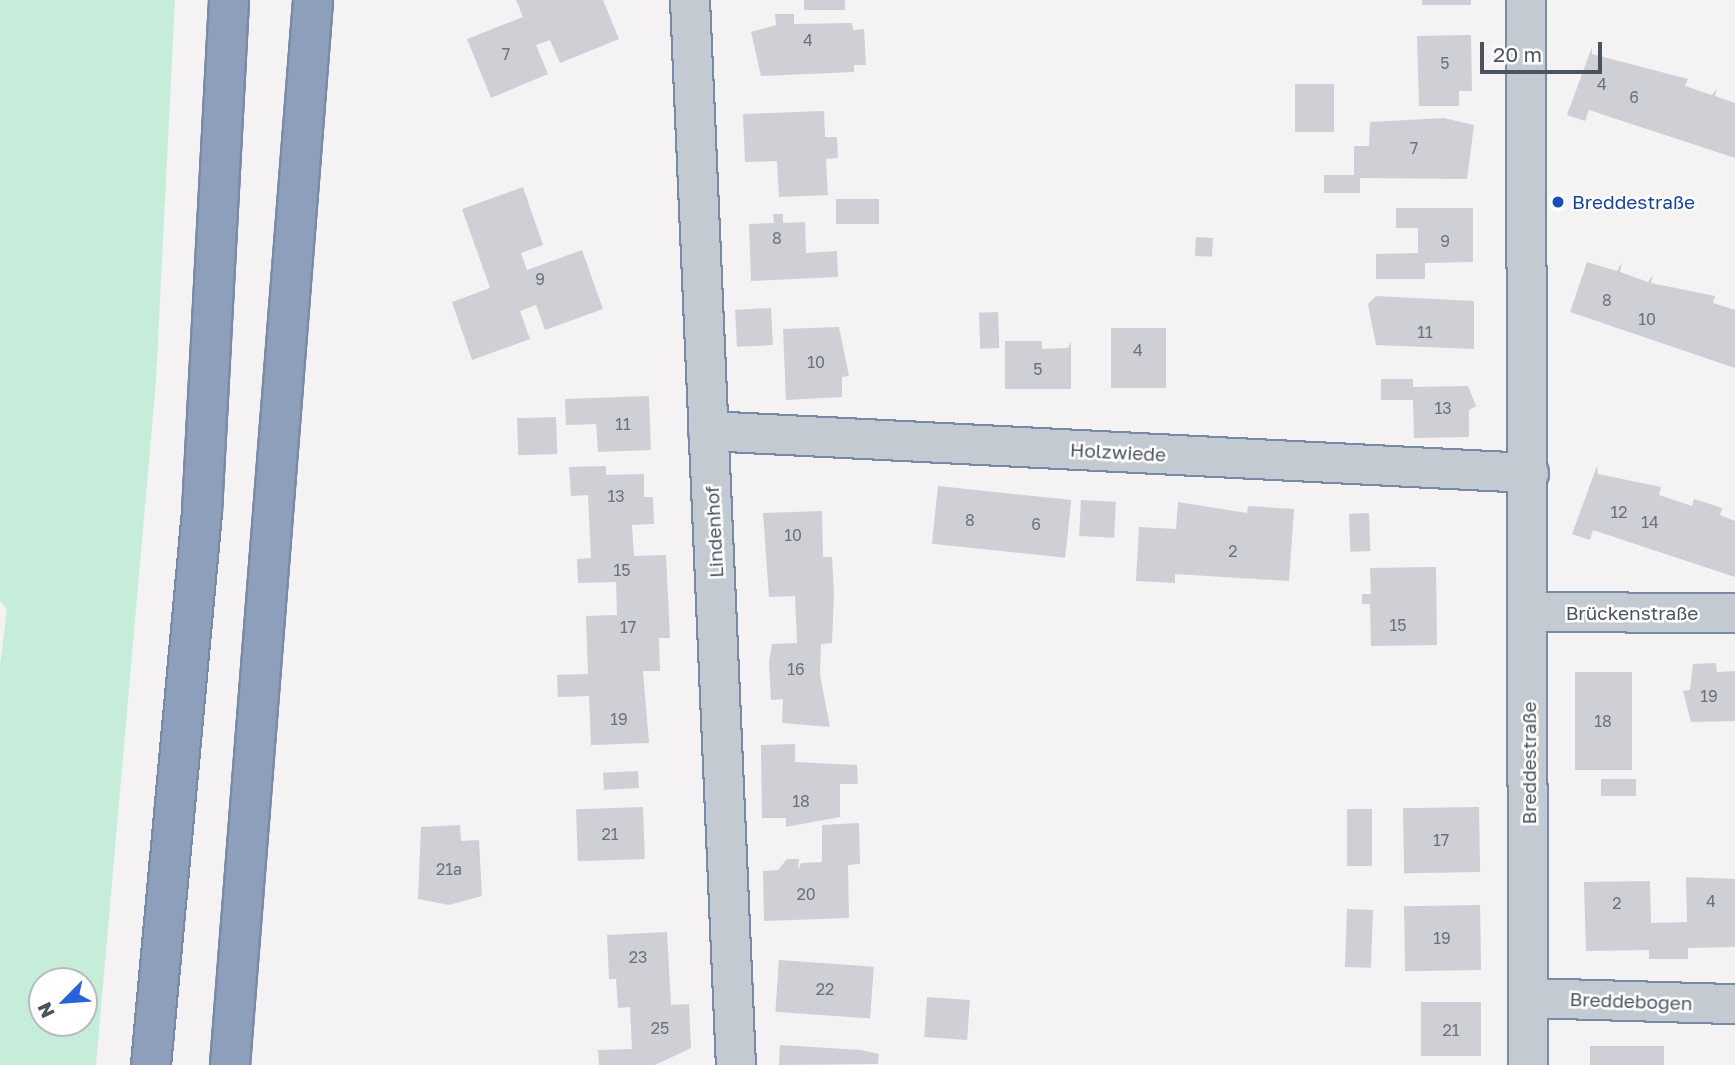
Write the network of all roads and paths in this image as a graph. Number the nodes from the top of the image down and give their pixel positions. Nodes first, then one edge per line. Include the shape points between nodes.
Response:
1 (229, 0) edge
2 (313, 0) edge
3 (691, 0) edge
4 (1526, 0) edge
5 (708, 431) junction
6 (1529, 473) junction
7 (1530, 612) junction
8 (1735, 613) edge
9 (1528, 998) junction
10 (1735, 1003) edge
11 (151, 1065) edge
12 (230, 1065) edge
13 (736, 1065) edge
14 (1528, 1065) edge

1 - 11 highway via 202,512
2 - 12 highway
3 - 5 street, Lindenhof
4 - 6 street, Breddestraße
5 - 6 street, Holzwiede
5 - 13 street, Lindenhof
6 - 7 street, Breddestraße
7 - 8 street, Brückenstraße
7 - 9 street, Breddestraße
9 - 10 street, Breddebogen
9 - 14 street, Breddestraße

